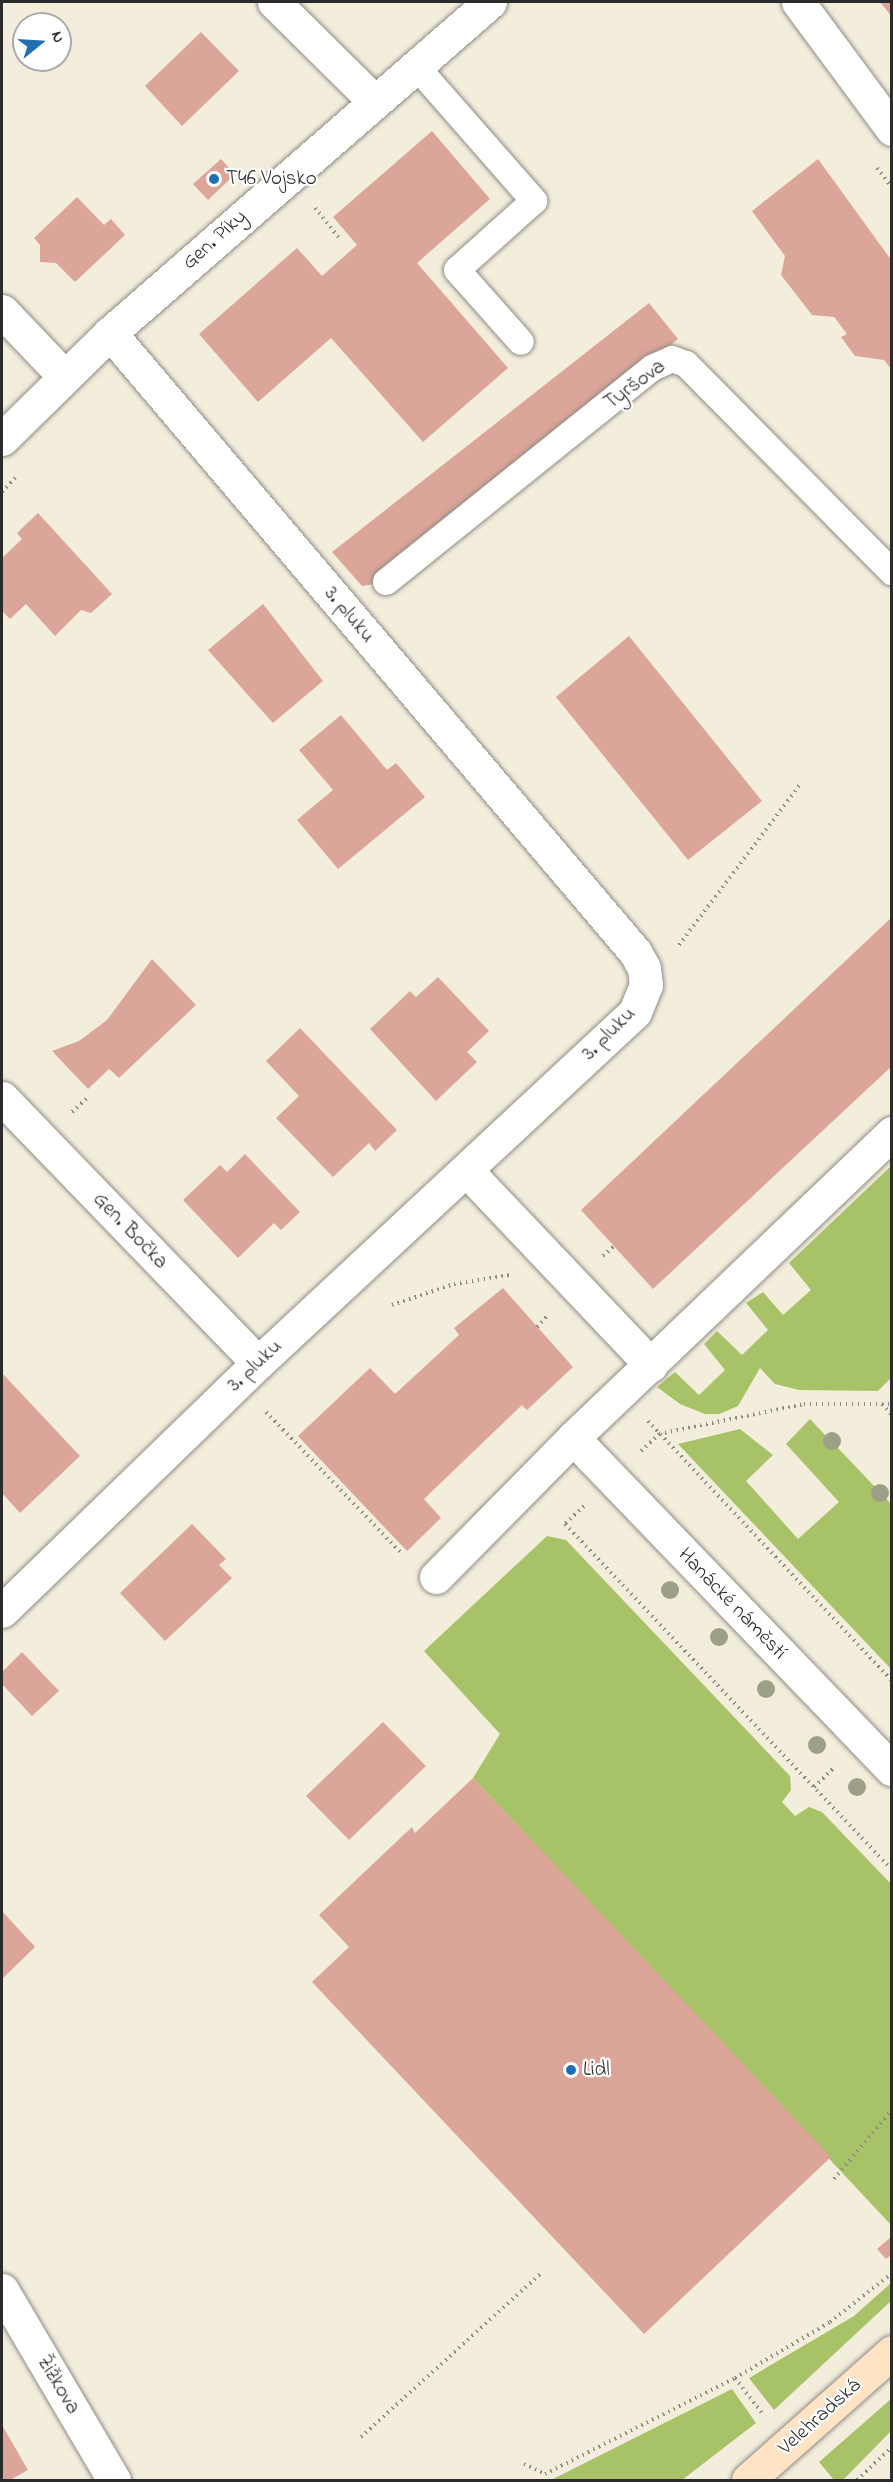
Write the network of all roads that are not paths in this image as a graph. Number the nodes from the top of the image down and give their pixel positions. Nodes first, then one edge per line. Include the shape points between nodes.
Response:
1 (274, 2) edge
2 (490, 2) edge
3 (798, 2) edge
4 (415, 65) junction
5 (372, 100) junction
6 (891, 129) edge
7 (2, 311) edge
8 (110, 333) junction
9 (521, 342) dead end
10 (65, 377) junction
11 (2, 439) edge
12 (891, 572) edge
13 (387, 582) dead end
14 (2, 1098) edge
15 (891, 1133) edge
16 (466, 1170) junction
17 (258, 1363) junction
18 (651, 1365) junction
19 (573, 1438) junction
20 (439, 1574) road end
21 (2, 1611) edge
22 (891, 1770) edge
23 (2, 2290) edge
24 (891, 2352) edge
25 (114, 2481) edge
26 (748, 2481) edge

1 - 5 street
2 - 4 street, Gen. Píky
3 - 6 street
4 - 5 street, Gen. Píky
4 - 9 lane via 534,201 457,270
5 - 8 street, Gen. Píky
7 - 10 street
8 - 10 street, Gen. Píky
8 - 16 street, 3. pluku via 635,952 645,976 643,999 635,1012
10 - 11 street, Gen. Píky
12 - 13 lane, Tyršova via 686,364 672,359 652,368
14 - 17 street, Gen. Bočka
15 - 18 street
16 - 17 street, 3. pluku
16 - 18 street
17 - 21 street, 3. pluku
18 - 19 street
19 - 20 street
19 - 22 street, Hanácké náměstí
23 - 25 street, Žižkova
24 - 26 main road, Velehradská

